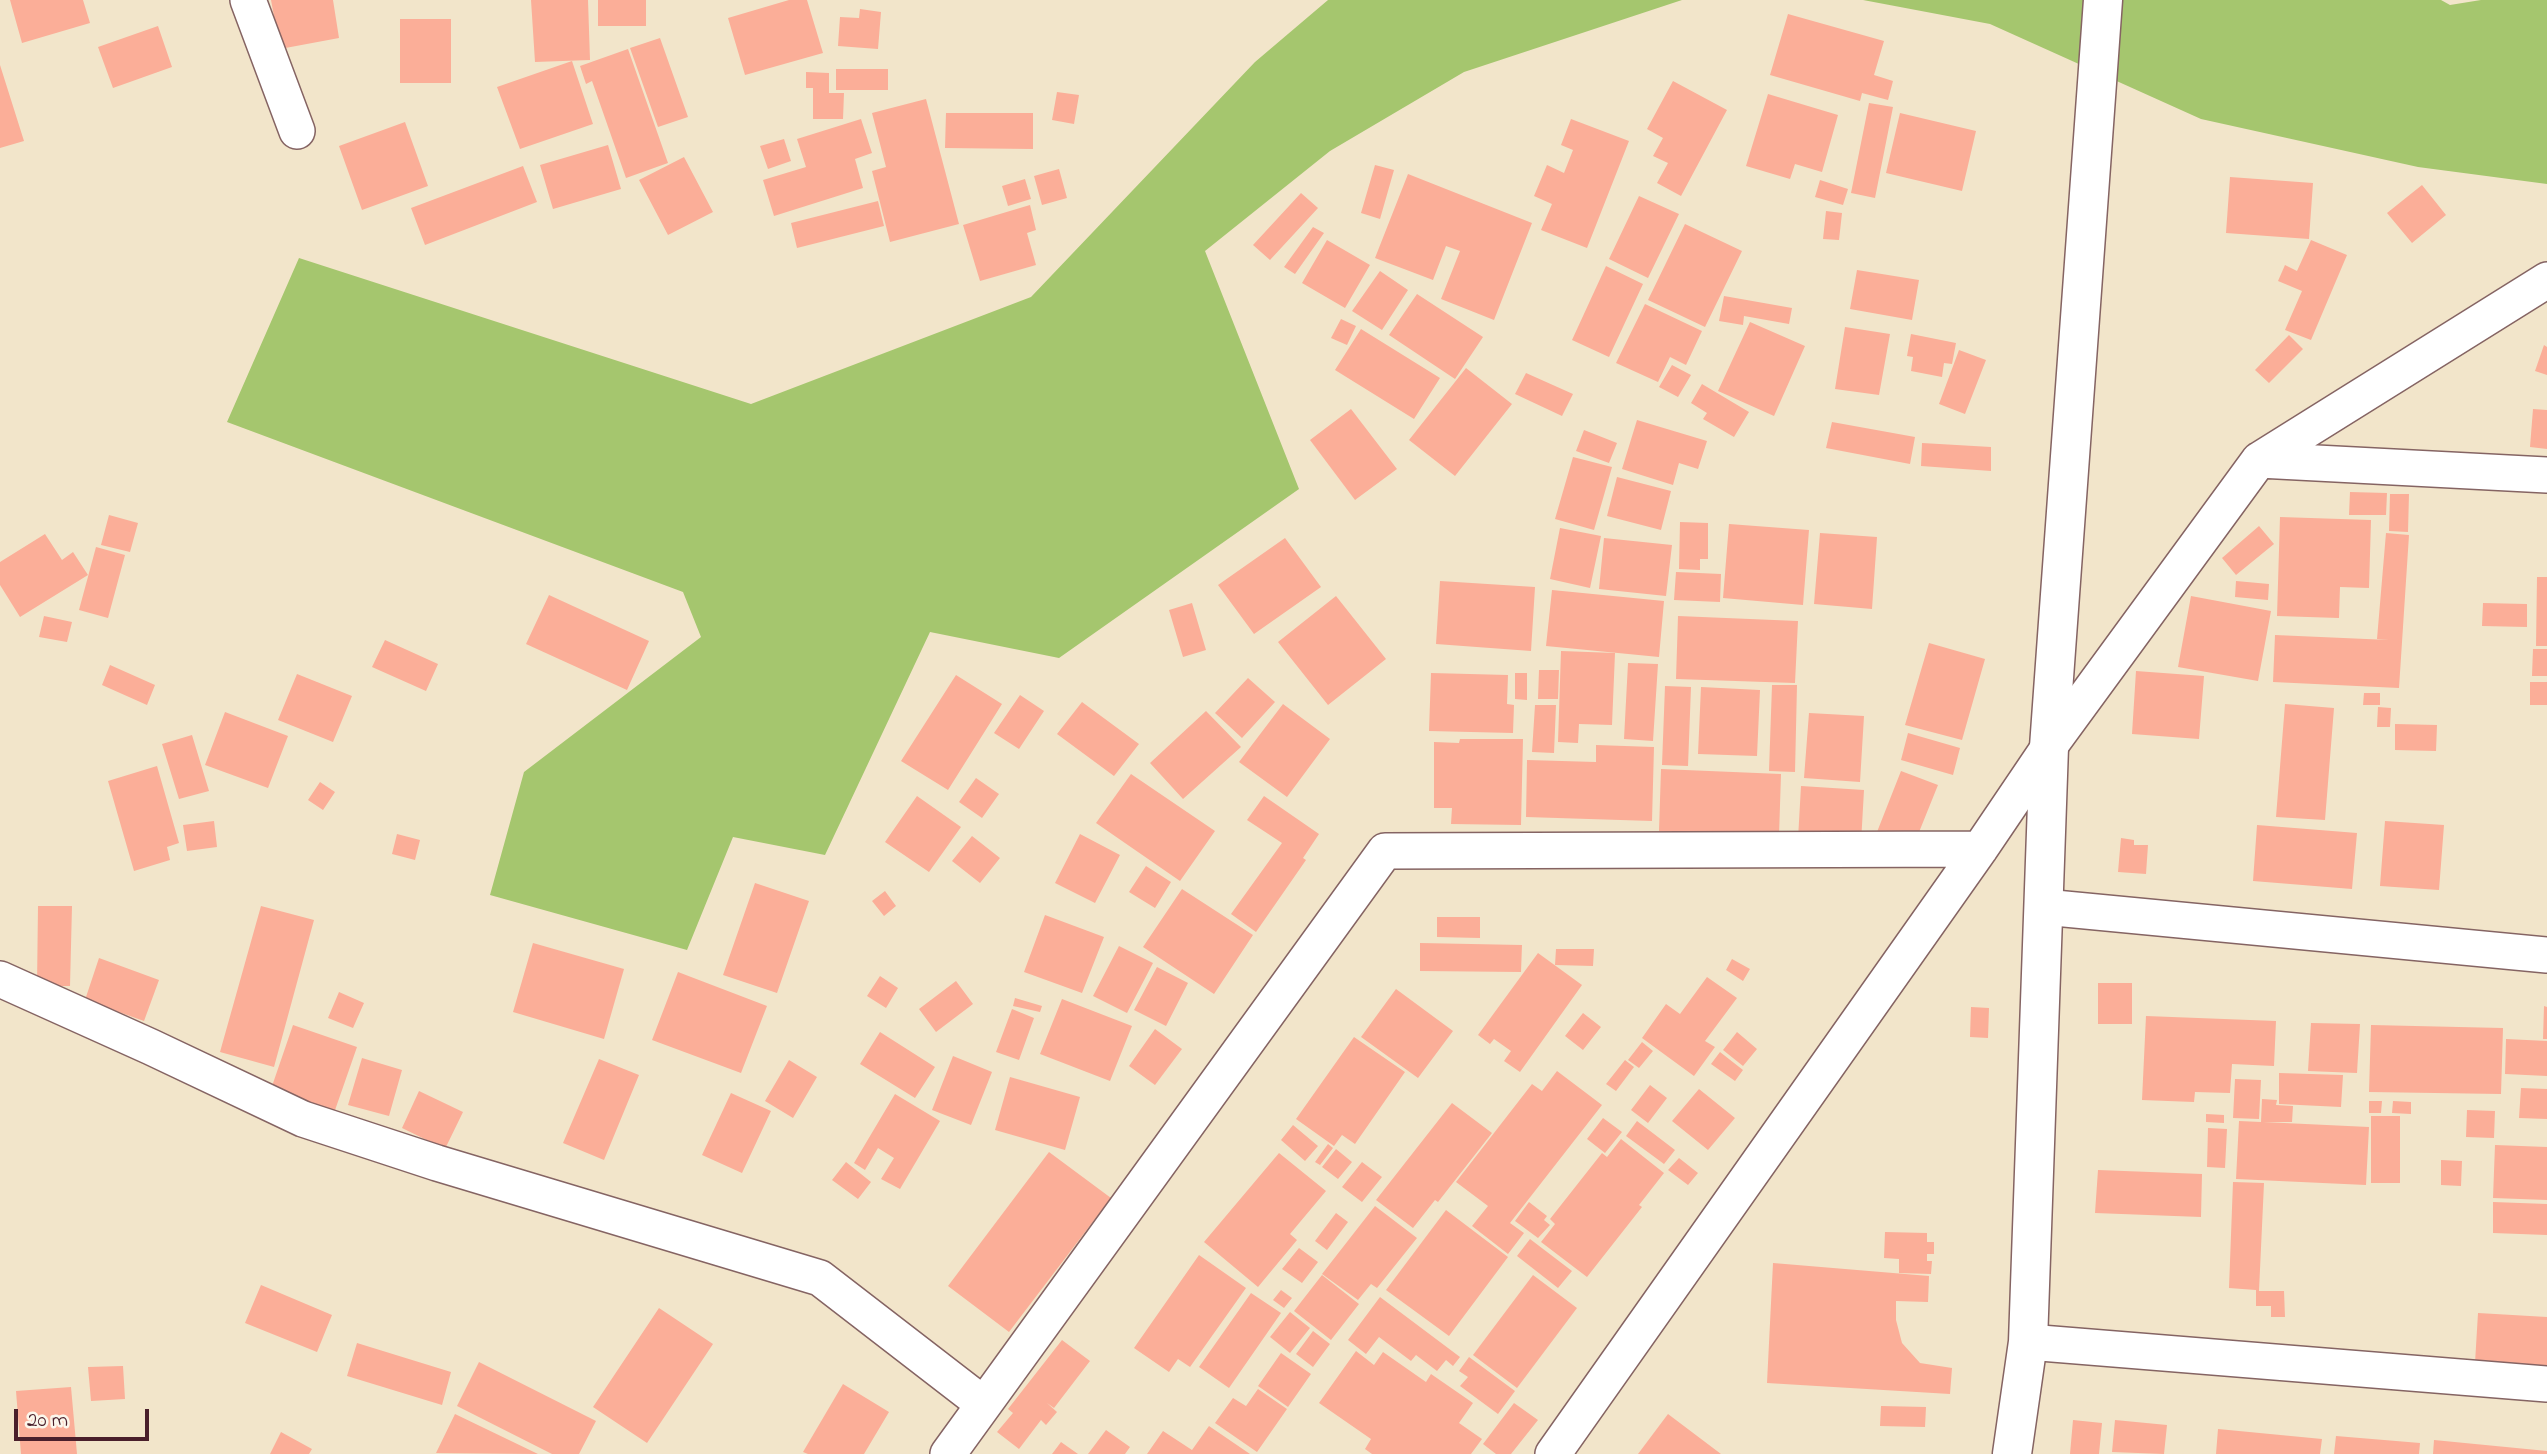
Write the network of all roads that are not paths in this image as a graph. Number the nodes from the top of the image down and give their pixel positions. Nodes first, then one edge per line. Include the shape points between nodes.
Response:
1 (248, 0) edge
2 (2103, 0) edge
3 (297, 131) dead end
4 (2547, 280) edge
5 (2259, 460) junction
6 (2547, 475) edge
7 (2049, 747) junction
8 (1980, 849) junction
9 (2044, 907) junction
10 (2547, 955) edge
11 (0, 979) edge
12 (2028, 1342) junction
13 (2547, 1384) edge
14 (982, 1403) junction
15 (948, 1454) edge
16 (1553, 1454) edge
17 (2012, 1454) edge

1 - 3 street
2 - 7 street
4 - 5 street
5 - 6 street
5 - 7 street
7 - 8 street
7 - 9 street
8 - 14 street via 1385,851
8 - 16 street
9 - 10 street
9 - 12 street
11 - 14 street via 303,1119 820,1278
12 - 13 street
12 - 17 street
14 - 15 street

